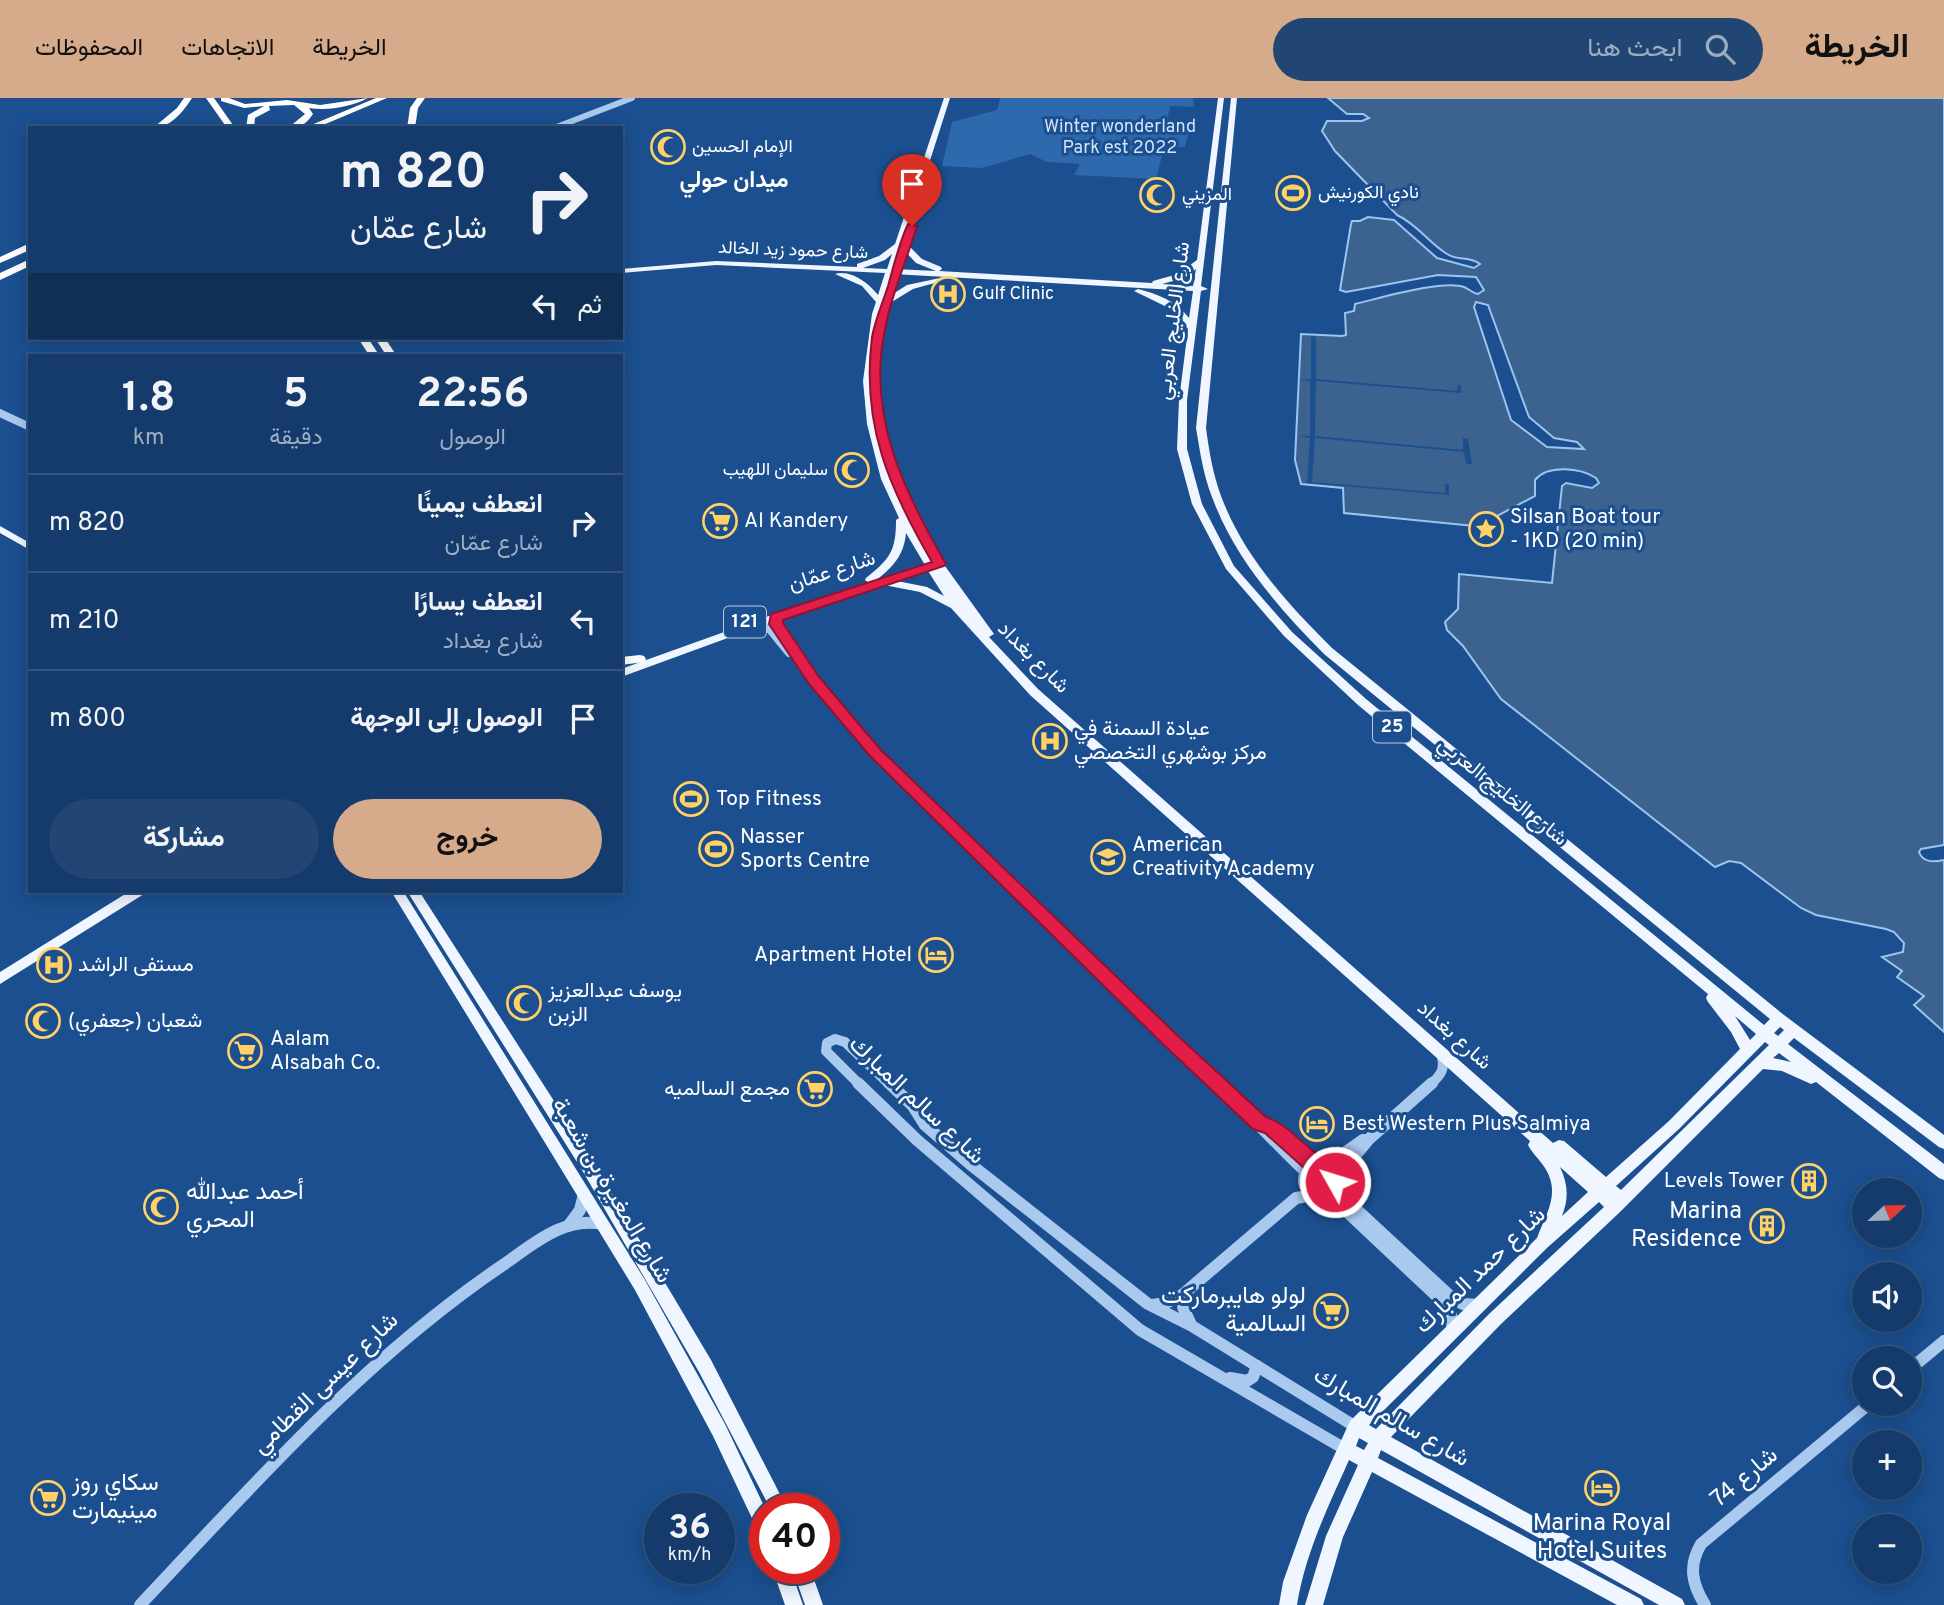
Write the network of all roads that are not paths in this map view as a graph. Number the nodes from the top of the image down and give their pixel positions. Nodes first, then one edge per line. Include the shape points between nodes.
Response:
1 (188, 98) edge
2 (210, 98) edge
3 (224, 98) edge
4 (364, 98) edge
5 (372, 98) edge
6 (383, 98) edge
7 (397, 98) edge
8 (421, 98) edge
9 (632, 98) edge
10 (950, 98) edge
11 (1221, 98) edge
12 (1234, 98) edge
13 (236, 114) dead end
14 (159, 126) edge
15 (231, 126) edge
16 (246, 126) edge
17 (297, 126) edge
18 (300, 126) edge
19 (313, 126) edge
20 (328, 126) edge
21 (411, 126) edge
22 (559, 126) edge
23 (902, 245) junction
24 (28, 247) edge
25 (28, 253) edge
26 (1199, 262) junction
27 (0, 263) edge
28 (28, 263) edge
29 (841, 271) junction
30 (623, 273) edge
31 (893, 273) junction
32 (962, 274) junction
33 (0, 276) edge
34 (949, 279) junction
35 (1136, 288) junction
36 (1196, 292) junction
37 (1214, 293) junction
38 (883, 301) junction
39 (1191, 328) junction
40 (0, 413) edge
41 (28, 426) edge
42 (901, 514) junction
43 (0, 521) edge
44 (0, 529) edge
45 (28, 537) edge
46 (28, 546) edge
47 (933, 563) junction
48 (874, 582) junction
49 (957, 608) junction
50 (776, 617) junction
51 (1273, 619) junction
52 (758, 624) junction
53 (1328, 651) junction
54 (623, 663) edge
55 (640, 663) junction
56 (804, 668) junction
57 (623, 672) edge
58 (623, 677) edge
59 (124, 893) edge
60 (137, 893) edge
61 (398, 893) edge
62 (414, 893) edge
63 (0, 972) edge
64 (1693, 973) junction
65 (0, 979) edge
66 (1779, 1019) junction
67 (1793, 1030) junction
68 (1765, 1034) junction
69 (1779, 1044) junction
70 (1439, 1051) junction
71 (1748, 1051) junction
72 (1759, 1063) junction
73 (1441, 1075) junction
74 (1467, 1075) junction
75 (1839, 1091) junction
76 (1509, 1112) junction
77 (1260, 1123) junction
78 (1376, 1133) junction
79 (1944, 1143) edge
80 (1928, 1161) junction
81 (1319, 1166) junction
82 (1944, 1173) edge
83 (1304, 1176) junction
84 (1944, 1183) edge
85 (1329, 1188) junction
86 (1603, 1190) junction
87 (584, 1194) junction
88 (1296, 1198) junction
89 (1618, 1203) junction
90 (602, 1224) junction
91 (569, 1225) junction
92 (1544, 1242) junction
93 (1431, 1284) junction
94 (1189, 1289) junction
95 (1148, 1304) junction
96 (1480, 1305) junction
97 (1192, 1326) junction
98 (1453, 1333) junction
99 (1944, 1341) edge
100 (1922, 1359) edge
101 (1257, 1366) junction
102 (1216, 1374) junction
103 (1855, 1416) edge
104 (1356, 1427) junction
105 (1378, 1439) junction
106 (1345, 1449) junction
107 (1368, 1461) junction
108 (1468, 1491) junction
109 (771, 1493) edge
110 (749, 1495) edge
111 (1456, 1508) junction
112 (787, 1584) edge
113 (807, 1584) edge
114 (139, 1605) edge
115 (794, 1605) edge
116 (814, 1605) edge
117 (1288, 1605) edge
118 (1314, 1605) edge
119 (1635, 1605) edge
120 (1676, 1605) edge
121 (1705, 1605) edge

1 - 14 highway
2 - 15 highway
3 - 4 highway via 244,106 290,102 320,107
3 - 13 highway
5 - 18 highway
6 - 19 highway
7 - 20 highway
8 - 21 highway
9 - 22 street
10 - 23 main road, شارع بغداد
11 - 26 main road, شارع الخليج العربي / 25
12 - 37 main road, شارع الخليج العربي / 25
16 - 17 highway via 262,109 288,105 307,109 307,118
23 - 29 main road via 882,258
23 - 31 main road, شارع بغداد
23 - 32 main road via 927,265
24 - 27 highway
25 - 27 highway
26 - 35 main road via 1181,276
26 - 36 main road, شارع الخليج العربي / 25
28 - 33 highway
29 - 30 main road, شارع حمود زيد الخالد via 695,263
29 - 31 main road, شارع حمود زيد الخالد
29 - 38 main road
31 - 32 main road, شارع حمود زيد الخالد
31 - 34 main road, شارع حمود زيد الخالد
31 - 38 main road, شارع بغداد
32 - 35 main road, شارع حمود زيد الخالد
34 - 35 main road, شارع حمود زيد الخالد
34 - 38 main road via 914,286
35 - 36 main road, شارع حمود زيد الخالد
35 - 39 main road via 1167,302 1187,318
36 - 37 main road, شارع حمود زيد الخالد
36 - 39 main road, شارع الخليج العربي / 25
37 - 53 main road, شارع الخليج العربي / 25 via 1201,428 1212,486 1246,558 1293,617
38 - 42 main road, شارع بغداد via 869,354 868,393 880,459
38 - 47 main road, شارع بغداد via 875,363 880,431 902,496
39 - 51 main road, شارع الخليج العربي / 25 via 1182,449 1188,476 1197,504 1230,567
40 - 41 street
42 - 47 main road, شارع بغداد
42 - 48 main road via 900,551
43 - 45 main road
44 - 46 main road
47 - 48 main road, شارع عمّان / 121
47 - 49 main road, شارع بغداد
47 - 86 main road, شارع بغداد via 972,614 1042,688
48 - 49 main road via 917,587
48 - 50 main road, شارع عمّان / 121
48 - 55 main road, شارع عمّان / 121
49 - 70 main road, شارع بغداد via 1034,692
50 - 52 main road, شارع عمّان / 121
50 - 56 street
51 - 53 main road via 1316,655 1325,656
51 - 64 main road, شارع الخليج العربي / 25 via 1362,702
52 - 55 main road, شارع عمّان / 121
52 - 56 street via 767,626
53 - 66 main road, شارع الخليج العربي / 25
54 - 55 highway
55 - 57 main road, شارع عمّان / 121
55 - 58 main road
56 - 77 street via 875,753
59 - 63 main road
60 - 65 main road
61 - 87 main road, شارع المغيرة بن شعبة
62 - 109 main road, شارع المغيرة بن شعبة via 512,1044 659,1288
64 - 68 main road, شارع الخليج العربي / 25
64 - 71 main road via 1730,1018
66 - 67 main road, شارع الخليج العربي / 25
66 - 68 main road, شارع حمد المبارك
67 - 69 main road, شارع حمد المبارك
67 - 79 main road, شارع الخليج العربي / 25
68 - 69 main road, شارع الخليج العربي / 25
68 - 71 main road, شارع حمد المبارك
69 - 72 main road, شارع حمد المبارك
69 - 75 main road, شارع الخليج العربي / 25
70 - 73 street via 1444,1063
70 - 74 main road, شارع بغداد
71 - 86 main road, شارع حمد المبارك
72 - 75 main road via 1777,1063
72 - 89 main road, شارع حمد المبارك
73 - 74 street
73 - 78 street
74 - 76 main road, شارع بغداد
75 - 80 main road, شارع الخليج العربي / 25
76 - 86 main road, شارع بغداد
76 - 92 main road via 1556,1177 1559,1205
77 - 81 street via 1272,1127
77 - 83 street
78 - 81 street
78 - 85 street via 1343,1166
80 - 82 main road, شارع الخليج العربي / 25
80 - 84 main road
81 - 83 street
81 - 85 street via 1331,1172
83 - 85 street via 1308,1188
83 - 88 street
85 - 88 street
85 - 93 street
86 - 89 main road, شارع بغداد
86 - 92 main road, شارع حمد المبارك
87 - 90 main road, شارع المغيرة بن شعبة
87 - 91 street
88 - 94 street
89 - 105 main road, شارع حمد المبارك via 1494,1319
90 - 91 street, شارع عيسى القطامي
90 - 110 main road, شارع المغيرة بن شعبة via 686,1367
91 - 114 street, شارع عيسى القطامي via 498,1267 407,1336 349,1388
92 - 96 main road, شارع حمد المبارك
93 - 96 street via 1459,1302
93 - 98 street via 1448,1309
94 - 95 street via 1166,1303
94 - 97 street via 1183,1307
95 - 97 street, شارع سالم المبارك
95 - 102 street, شارع سالم المبارك via 925,1125 914,1105 845,1042 835,1039 827,1043 830,1056 906,1129 1112,1308 1140,1330
96 - 98 main road, شارع حمد المبارك
97 - 101 street, شارع سالم المبارك
98 - 104 main road, شارع حمد المبارك
99 - 100 street
101 - 102 street via 1247,1381
101 - 104 street, شارع سالم المبارك
102 - 106 street, شارع سالم المبارك
103 - 121 street, شارع 74 via 1701,1544 1692,1559 1692,1570
104 - 105 main road, شارع سالم المبارك
104 - 106 main road, شارع حمد المبارك
105 - 107 main road, شارع حمد المبارك
105 - 108 main road, شارع سالم المبارك
106 - 107 main road, شارع سالم المبارك
106 - 117 main road, شارع حمد المبارك via 1316,1514
107 - 111 main road, شارع سالم المبارك
107 - 118 main road, شارع حمد المبارك via 1335,1536
108 - 111 main road via 1458,1494
108 - 120 main road, شارع سالم المبارك
111 - 119 main road, شارع سالم المبارك
112 - 115 main road
113 - 116 main road

